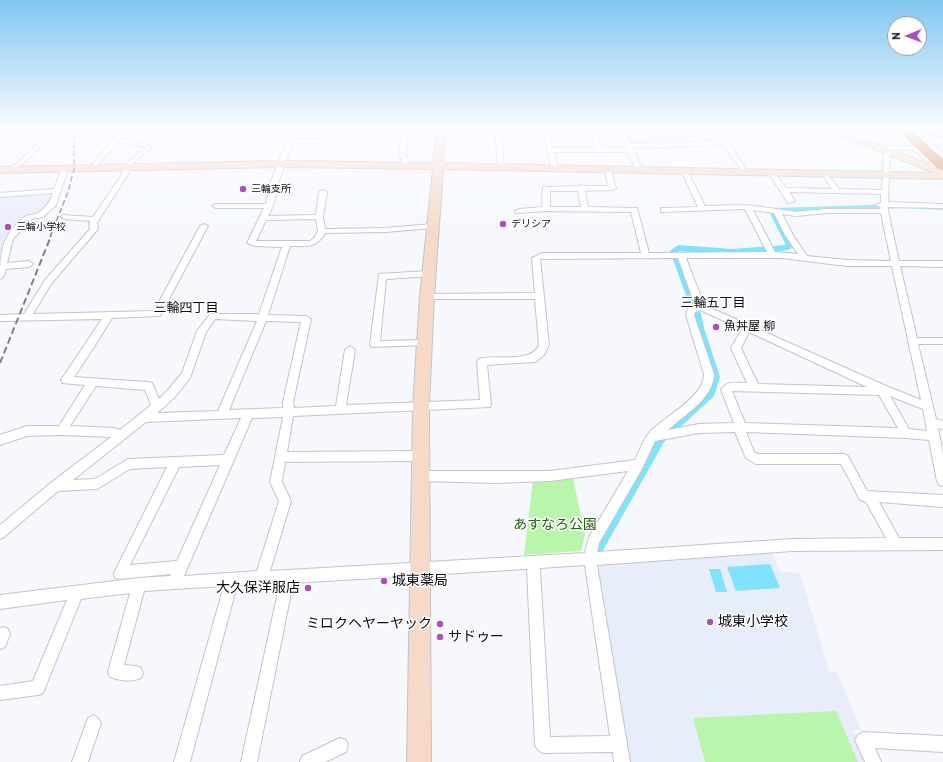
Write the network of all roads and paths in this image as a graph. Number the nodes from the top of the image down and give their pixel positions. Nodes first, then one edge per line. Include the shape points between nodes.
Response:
1 (281, 164) edge
2 (18, 165) edge
3 (95, 165) edge
4 (129, 165) edge
5 (252, 165) edge
6 (315, 165) edge
7 (554, 165) edge
8 (637, 165) edge
9 (740, 165) edge
10 (884, 165) edge
11 (924, 165) edge
12 (404, 166) joint
13 (439, 166) junction
14 (127, 167) junction
15 (501, 167) joint
16 (92, 168) junction
17 (555, 168) junction
18 (65, 169) junction
19 (608, 169) junction
20 (0, 170) edge
21 (12, 170) junction
22 (639, 170) junction
23 (684, 170) junction
24 (744, 171) junction
25 (942, 171) edge
26 (771, 172) junction
27 (824, 174) junction
28 (885, 175) junction
29 (581, 187) junction
30 (784, 190) junction
31 (57, 191) junction
32 (837, 191) junction
33 (323, 192) dead end
34 (883, 192) junction
35 (0, 195) edge
36 (791, 201) dead end
37 (834, 205) dead end
38 (216, 206) dead end
39 (269, 206) junction
40 (943, 206) edge
41 (748, 207) junction
42 (702, 208) junction
43 (884, 208) junction
44 (546, 209) junction
45 (585, 209) junction
46 (664, 210) dead end
47 (519, 211) dead end
48 (775, 212) junction
49 (65, 217) dead end
50 (319, 217) junction
51 (264, 218) junction
52 (96, 219) junction
53 (204, 226) dead end
54 (433, 226) junction
55 (322, 231) junction
56 (287, 243) junction
57 (770, 251) junction
58 (646, 256) junction
59 (678, 256) junction
60 (805, 258) junction
61 (29, 264) dead end
62 (896, 264) junction
63 (943, 264) edge
64 (4, 266) junction
65 (429, 274) junction
66 (0, 276) edge
67 (427, 296) junction
68 (539, 296) junction
69 (700, 307) junction
70 (109, 315) junction
71 (27, 317) junction
72 (263, 317) junction
73 (0, 318) edge
74 (748, 328) junction
75 (913, 341) junction
76 (943, 341) edge
77 (424, 342) junction
78 (350, 350) dead end
79 (92, 382) junction
80 (754, 387) junction
81 (881, 390) junction
82 (421, 406) junction
83 (157, 407) junction
84 (928, 407) junction
85 (340, 410) junction
86 (289, 412) junction
87 (222, 414) junction
88 (248, 414) junction
89 (144, 418) junction
90 (931, 422) junction
91 (943, 425) edge
92 (740, 427) junction
93 (62, 430) junction
94 (906, 433) junction
95 (121, 436) junction
96 (659, 436) junction
97 (933, 436) junction
98 (0, 440) edge
99 (420, 456) junction
100 (280, 457) junction
101 (227, 460) junction
102 (175, 463) junction
103 (638, 465) junction
104 (420, 476) junction
105 (943, 481) edge
106 (56, 486) junction
107 (869, 496) junction
108 (943, 501) edge
109 (0, 533) edge
110 (943, 544) edge
111 (896, 545) junction
112 (590, 558) junction
113 (533, 562) junction
114 (180, 567) junction
115 (420, 568) junction
116 (262, 577) junction
117 (288, 577) junction
118 (232, 580) junction
119 (174, 583) junction
120 (139, 585) junction
121 (76, 592) junction
122 (0, 602) edge
123 (0, 634) edge
124 (0, 642) edge
125 (136, 673) dead end
126 (0, 692) edge
127 (93, 723) dead end
128 (619, 744) junction
129 (943, 744) edge
130 (340, 746) dead end
131 (80, 762) edge
132 (182, 762) edge
133 (249, 762) edge
134 (308, 762) edge
135 (419, 762) edge
136 (622, 762) edge
137 (873, 762) edge

1 - 39 street
2 - 21 street
3 - 16 street
4 - 14 street
5 - 14 street
6 - 12 street
7 - 17 street
8 - 22 street
9 - 24 street
10 - 28 street
11 - 25 street
12 - 13 street
13 - 15 street
13 - 54 street
14 - 16 street
14 - 52 street via 124,176
15 - 17 street
16 - 18 street
17 - 19 street
18 - 21 street
18 - 31 street
19 - 22 street
19 - 29 street via 612,188
20 - 21 street
22 - 23 street
23 - 24 street
23 - 42 street
24 - 26 street
25 - 28 street
26 - 27 street
26 - 30 street
27 - 28 street
27 - 32 street
28 - 34 street
29 - 44 street via 546,189
29 - 45 street
30 - 32 street
30 - 36 street
31 - 35 street
31 - 64 street via 52,205 40,215 30,217 9,238
32 - 34 street
33 - 50 street
34 - 43 street
37 - 43 street
38 - 39 street
39 - 51 street
40 - 43 street via 902,204
41 - 42 street
41 - 48 street
41 - 57 street
42 - 46 street
43 - 48 street via 796,214
43 - 62 street
44 - 45 street
44 - 47 street
45 - 58 street via 634,210
48 - 60 street
49 - 52 street
50 - 51 street
50 - 55 street
51 - 56 street via 251,243 258,246 265,243
52 - 71 street via 93,223 94,229 66,260 34,303
53 - 70 street via 157,314
54 - 55 street
54 - 65 street
55 - 56 street via 318,240 312,243
56 - 72 street
57 - 59 street
57 - 60 street
58 - 59 street
58 - 68 street via 536,258
59 - 69 street
60 - 62 street via 847,263
61 - 64 street
62 - 63 street
62 - 75 street
64 - 66 street
65 - 67 street
65 - 77 street via 382,276 375,344
67 - 68 street
67 - 77 street
68 - 82 street via 544,345 541,352 532,358 482,362 486,404
69 - 74 street
69 - 96 street via 691,310 690,315 709,374 709,382 701,395
70 - 71 street
70 - 79 street via 66,380
71 - 73 street
72 - 83 street via 214,316 202,331 186,375
72 - 86 street via 306,320 288,402
72 - 87 street
74 - 80 street via 736,348
74 - 81 street
75 - 76 street
75 - 84 street
77 - 82 street
78 - 85 street
79 - 83 street via 148,386
79 - 93 street
80 - 81 street
80 - 92 street via 729,387 726,390
81 - 84 street
81 - 94 street
82 - 85 street
82 - 99 street
83 - 89 street
84 - 90 street
85 - 86 street
86 - 88 street
86 - 100 street
87 - 88 street
87 - 89 street
88 - 101 street
89 - 95 street
90 - 91 street
90 - 97 street
92 - 94 street
92 - 96 street via 703,428
92 - 107 street via 750,455 756,459 844,459 864,496
93 - 95 street via 115,433
93 - 98 street via 27,431
94 - 97 street
95 - 106 street
96 - 103 street
97 - 105 street
99 - 100 street
99 - 104 street
100 - 116 street via 276,482 286,501
101 - 102 street
101 - 114 street
102 - 106 street via 128,464 97,484
102 - 114 street via 120,572
103 - 104 street via 568,475
103 - 112 street via 593,541
104 - 115 street
106 - 109 street
107 - 108 street
107 - 111 street
110 - 111 street
111 - 112 street via 757,546 730,550
112 - 113 street
112 - 128 street
113 - 115 street
113 - 128 street via 543,745
114 - 119 street
115 - 117 street
115 - 135 street
116 - 117 street
116 - 118 street
117 - 133 street
118 - 119 street
118 - 132 street
119 - 120 street
120 - 121 street
120 - 125 street via 115,672
121 - 122 street
121 - 126 street via 38,688
123 - 124 street via 3,634
127 - 131 street
128 - 136 street
129 - 137 street via 863,740
130 - 134 street

